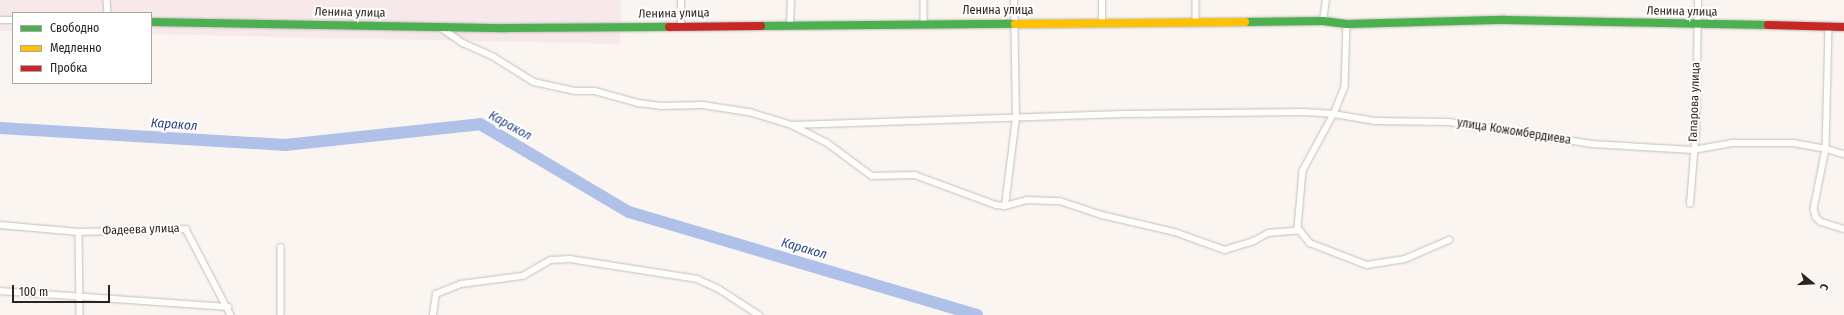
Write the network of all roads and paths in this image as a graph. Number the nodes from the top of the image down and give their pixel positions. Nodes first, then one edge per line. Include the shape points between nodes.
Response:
1 (107, 0) edge
2 (682, 0) edge
3 (791, 0) edge
4 (924, 0) edge
5 (1014, 0) edge
6 (1102, 0) edge
7 (1196, 0) edge
8 (1326, 0) edge
9 (1698, 0) edge
10 (108, 12) edge
11 (0, 20) edge
12 (12, 20) edge
13 (1323, 21) junction
14 (152, 22) edge
15 (1102, 22) junction
16 (1196, 22) junction
17 (1014, 23) junction
18 (924, 24) junction
19 (1347, 24) junction
20 (1697, 24) junction
21 (790, 25) junction
22 (681, 26) junction
23 (440, 27) junction
24 (1830, 27) junction
25 (1844, 27) edge
26 (1334, 114) junction
27 (1016, 118) junction
28 (792, 125) junction
29 (1693, 150) junction
30 (1826, 150) junction
31 (1844, 154) edge
32 (1690, 204) dead end
33 (1005, 206) junction
34 (0, 226) edge
35 (1844, 229) edge
36 (1300, 230) junction
37 (79, 232) junction
38 (1449, 240) dead end
39 (281, 247) dead end
40 (0, 291) edge
41 (80, 297) junction
42 (228, 307) junction
43 (80, 315) edge
44 (231, 315) edge
45 (281, 315) edge
46 (433, 315) edge
47 (758, 315) edge

1 - 10 street
2 - 22 street
3 - 21 street
4 - 18 street
5 - 17 street
6 - 15 street
7 - 16 street
8 - 13 street
9 - 20 street, Гапарова улица
11 - 12 street
13 - 16 street, Ленина улица
13 - 19 street, Ленина улица
14 - 23 street, Ленина улица
15 - 16 street, Ленина улица
15 - 17 street, Ленина улица
17 - 18 street, Ленина улица
17 - 27 street
18 - 21 street, Ленина улица
19 - 20 street, Ленина улица via 1505,20
19 - 26 street via 1345,87
20 - 24 street, Ленина улица
20 - 29 street, Гапарова улица
21 - 22 street, Ленина улица
22 - 23 street, Ленина улица
23 - 28 street via 463,43 494,57 534,82 575,91 595,91 638,103 728,108
24 - 25 street, Ленина улица
24 - 30 street
26 - 27 street, улица Кожомбердиева via 1241,112
26 - 29 street, улица Кожомбердиева via 1375,121 1449,122 1592,144
26 - 36 street via 1303,171 1298,228
27 - 28 street, улица Кожомбердиева
27 - 33 street
28 - 33 street via 826,142 872,176 915,175 982,201
29 - 30 street, улица Кожомбердиева via 1764,142 1793,143
29 - 32 street, Гапарова улица
30 - 31 street, улица Кожомбердиева
30 - 35 street via 1814,208 1816,217 1821,222
33 - 36 street via 1027,200 1060,201 1102,215 1175,232 1225,250 1252,242 1268,233
34 - 37 street, Фадеева улица
36 - 38 street via 1310,243 1366,265 1405,259
37 - 41 street
37 - 42 street, Фадеева улица via 186,229
39 - 45 street
40 - 41 street
41 - 42 street
41 - 43 street
42 - 44 street, Фадеева улица
46 - 47 street via 436,294 461,284 523,276 551,260 570,259 697,279 719,289

